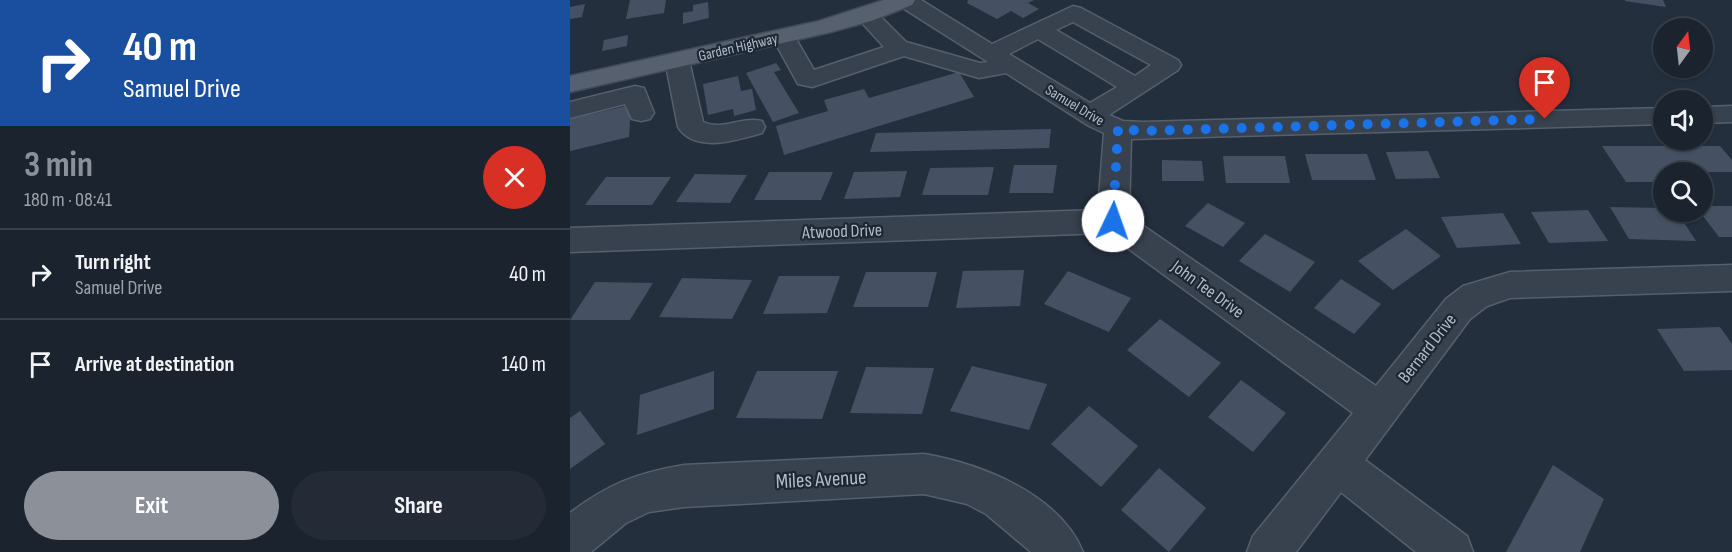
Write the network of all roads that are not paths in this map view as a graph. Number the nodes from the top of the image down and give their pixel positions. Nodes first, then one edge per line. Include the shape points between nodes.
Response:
1 (905, 0) edge
2 (866, 15) junction
3 (1040, 31) junction
4 (784, 37) junction
5 (899, 48) junction
6 (1002, 59) junction
7 (677, 60) junction
8 (570, 84) edge
9 (1136, 87) junction
10 (636, 92) junction
11 (570, 110) edge
12 (1732, 114) edge
13 (1713, 115) edge
14 (1653, 116) edge
15 (1104, 122) junction
16 (752, 127) dead end
17 (1113, 221) junction
18 (570, 240) edge
19 (1732, 278) edge
20 (1379, 410) junction
21 (1338, 464) junction
22 (570, 542) edge
23 (1061, 552) edge
24 (1269, 552) edge
25 (1450, 552) edge

1 - 2 main road, Garden Highway
1 - 6 street, Samuel Drive
2 - 4 main road, Garden Highway
2 - 5 street
3 - 6 street
3 - 9 street
3 - 9 street via 1074,13 1168,65
4 - 5 street via 807,79
4 - 7 main road, Garden Highway
5 - 6 street via 979,71
6 - 15 street, Samuel Drive
7 - 10 main road, Garden Highway
7 - 16 street via 691,127 712,135
8 - 10 main road, Garden Highway
9 - 15 street
10 - 11 street
12 - 13 street
14 - 15 street, Samuel Drive via 1143,131
15 - 17 street
17 - 18 street, Atwood Drive
17 - 20 street, John Tee Drive
19 - 20 street, Bernard Drive via 1510,285 1475,296 1458,309
20 - 21 street, Bernard Drive
21 - 24 street, Bernard Drive
21 - 25 street
22 - 23 street, Miles Avenue via 611,508 647,492 684,486 924,474 957,479 985,489 1018,509

